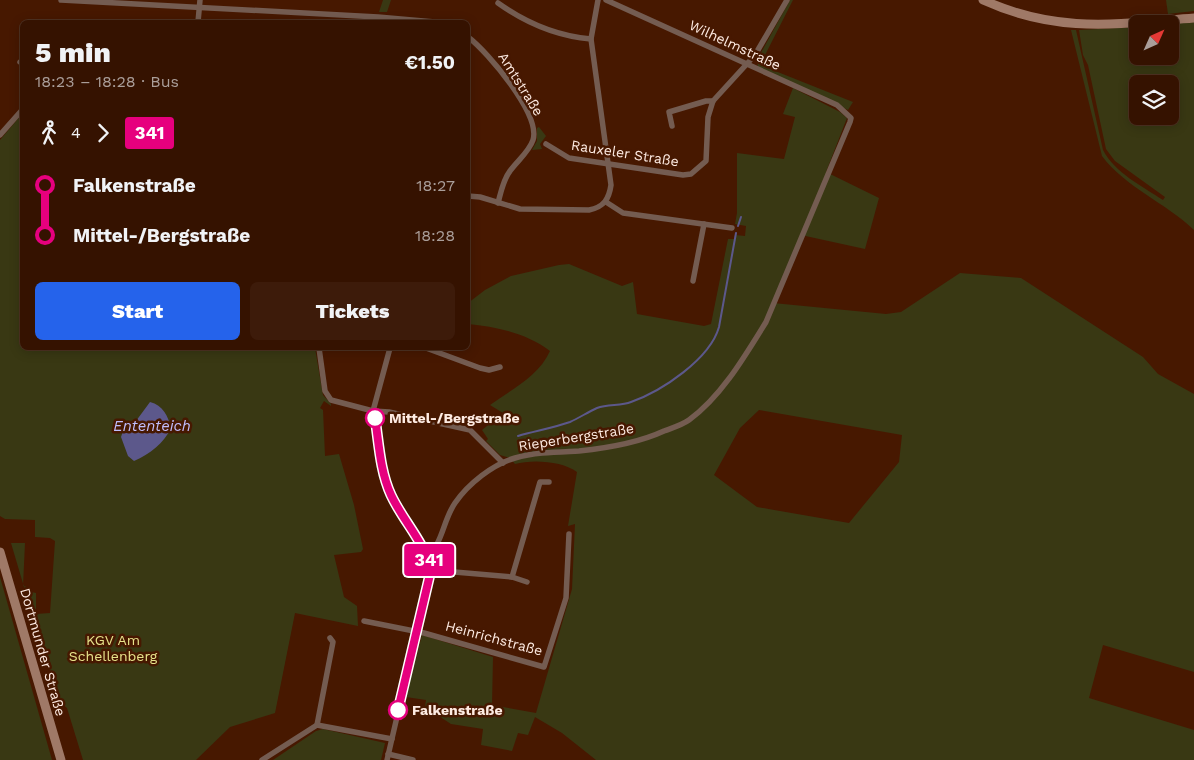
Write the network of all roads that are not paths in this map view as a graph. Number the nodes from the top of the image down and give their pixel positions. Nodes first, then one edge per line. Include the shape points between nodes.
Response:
1 (63, 0) edge
2 (200, 0) edge
3 (598, 0) edge
4 (606, 0) edge
5 (787, 0) edge
6 (983, 0) edge
7 (137, 2) edge
8 (498, 3) dead end
9 (199, 8) junction
10 (1194, 18) edge
11 (198, 20) edge
12 (412, 20) edge
13 (470, 39) edge
14 (591, 39) junction
15 (747, 64) junction
16 (713, 101) junction
17 (20, 112) edge
18 (851, 118) joint
19 (672, 126) dead end
20 (0, 135) edge
21 (546, 144) dead end
22 (608, 163) junction
23 (470, 196) edge
24 (606, 202) junction
25 (498, 203) junction
26 (704, 224) junction
27 (732, 228) dead end
28 (693, 281) dead end
29 (319, 350) edge
30 (389, 350) edge
31 (431, 350) edge
32 (500, 367) dead end
33 (373, 411) junction
34 (503, 463) junction
35 (549, 482) dead end
36 (569, 534) dead end
37 (426, 551) junction
38 (0, 552) edge
39 (431, 570) junction
40 (512, 577) junction
41 (527, 582) dead end
42 (364, 621) dead end
43 (417, 633) junction
44 (330, 638) dead end
45 (317, 725) junction
46 (392, 739) junction
47 (387, 757) edge
48 (60, 760) edge
49 (262, 760) edge
50 (413, 760) edge

1 - 7 street
2 - 9 street
3 - 14 street
4 - 15 street, Wilhelmstraße
5 - 15 street via 761,47
6 - 10 main road via 1050,21 1082,24 1112,25
7 - 9 street
8 - 14 street via 546,30
9 - 11 street
9 - 12 street
13 - 25 street, Amtstraße via 497,66 534,126 532,143 505,179
14 - 22 street
15 - 16 street
15 - 18 street, Wilhelmstraße via 837,105
16 - 19 street via 670,112
16 - 22 street, Rauxeler Straße via 708,117 706,161 691,174
17 - 20 street
18 - 34 street, Rieperbergstraße via 766,322 703,408 687,422 654,436 582,451 515,458
21 - 22 street, Rauxeler Straße via 569,158
22 - 24 street via 611,185
23 - 25 street
24 - 25 street via 598,209 550,211 520,210
24 - 26 street via 623,213
26 - 27 street
26 - 28 street
29 - 33 street via 328,397
30 - 33 street
31 - 32 street via 480,368
33 - 34 street via 470,430
33 - 37 street via 386,482
34 - 37 street, Rieperbergstraße via 479,479 457,500 444,522 437,544
35 - 40 street via 540,482
36 - 43 street, Heinrichstraße via 566,598 544,667
37 - 39 street
38 - 48 main road, Dortmunder Straße
39 - 40 street
39 - 43 street
40 - 41 street
42 - 43 street, Heinrichstraße
43 - 46 street
44 - 45 street via 332,642
45 - 46 street
45 - 49 street
46 - 47 street
47 - 50 street

